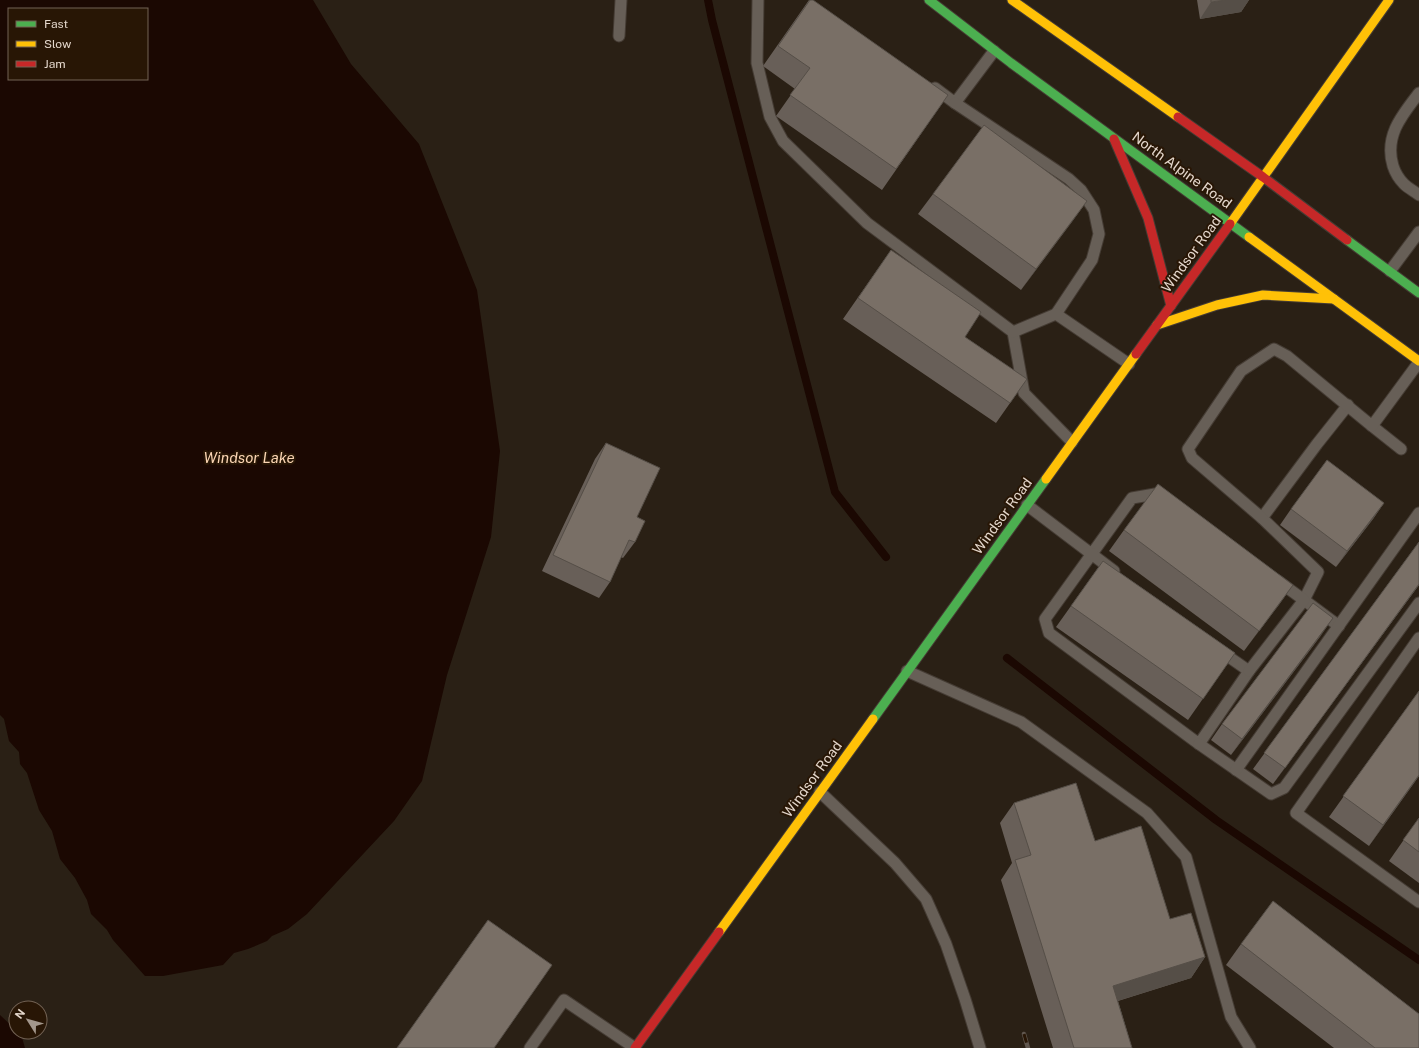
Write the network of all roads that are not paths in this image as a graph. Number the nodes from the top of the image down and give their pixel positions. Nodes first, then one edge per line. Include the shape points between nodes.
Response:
1 (621, 0) edge
2 (758, 0) edge
3 (929, 0) edge
4 (1012, 0) edge
5 (1389, 0) edge
6 (619, 36) dead end
7 (994, 51) junction
8 (924, 81) edge
9 (1419, 93) edge
10 (955, 103) junction
11 (1114, 139) junction
12 (1263, 177) junction
13 (1419, 195) edge
14 (1231, 223) junction
15 (1419, 232) edge
16 (1390, 271) junction
17 (1419, 293) edge
18 (1334, 299) junction
19 (1171, 306) junction
20 (1056, 314) junction
21 (1157, 325) junction
22 (1013, 332) junction
23 (1419, 362) edge
24 (1129, 364) junction
25 (1348, 406) junction
26 (1372, 426) junction
27 (1072, 442) junction
28 (1401, 449) dead end
29 (1168, 503) edge
30 (1027, 505) junction
31 (1419, 513) edge
32 (1262, 518) junction
33 (1092, 555) junction
34 (1272, 577) edge
35 (1123, 578) edge
36 (1304, 600) junction
37 (1419, 604) edge
38 (1339, 626) junction
39 (1419, 638) edge
40 (1211, 643) edge
41 (907, 671) junction
42 (1249, 671) junction
43 (1199, 744) junction
44 (1236, 770) junction
45 (820, 792) junction
46 (1419, 902) edge
47 (530, 1048) edge
48 (635, 1048) edge
49 (980, 1048) edge
50 (1250, 1048) edge

1 - 6 lane
2 - 22 lane via 757,63 770,117 783,141 867,223
3 - 7 main road, North Alpine Road
4 - 12 main road
5 - 12 main road, Windsor Road
7 - 10 lane
7 - 11 main road, North Alpine Road
8 - 10 lane
9 - 13 lane via 1399,120 1390,145 1395,172 1403,184
10 - 20 lane via 1069,179 1081,190 1094,210 1099,234 1092,260
11 - 14 main road, North Alpine Road
11 - 19 main road via 1148,218
12 - 14 main road, Windsor Road
12 - 16 main road
14 - 18 main road, North Alpine Road
14 - 19 main road, Windsor Road
15 - 16 lane
16 - 17 main road
18 - 21 main road via 1263,295 1217,305
18 - 23 main road, North Alpine Road
19 - 21 main road, Windsor Road
20 - 22 lane
20 - 24 lane
21 - 24 main road, Windsor Road
22 - 27 lane via 1024,393
23 - 26 lane
24 - 27 main road, Windsor Road
25 - 26 lane
25 - 32 lane
25 - 32 lane via 1274,349 1241,371 1188,449 1192,458
26 - 28 lane
27 - 30 main road, Windsor Road
29 - 33 lane via 1155,494 1132,498
30 - 33 lane
30 - 41 main road, Windsor Road
31 - 38 lane
32 - 36 lane via 1318,572
33 - 35 lane
33 - 43 lane via 1045,619 1050,634
34 - 36 lane
36 - 38 lane
36 - 42 lane
37 - 44 lane via 1284,788 1271,794
38 - 44 lane
39 - 46 lane via 1296,814
40 - 42 lane
41 - 45 main road, Windsor Road
41 - 50 lane via 1021,722 1147,813 1186,857 1231,1017
42 - 43 lane
43 - 44 lane
45 - 48 main road, Windsor Road
45 - 49 lane via 895,863 926,899 946,944
47 - 48 lane via 564,1000

